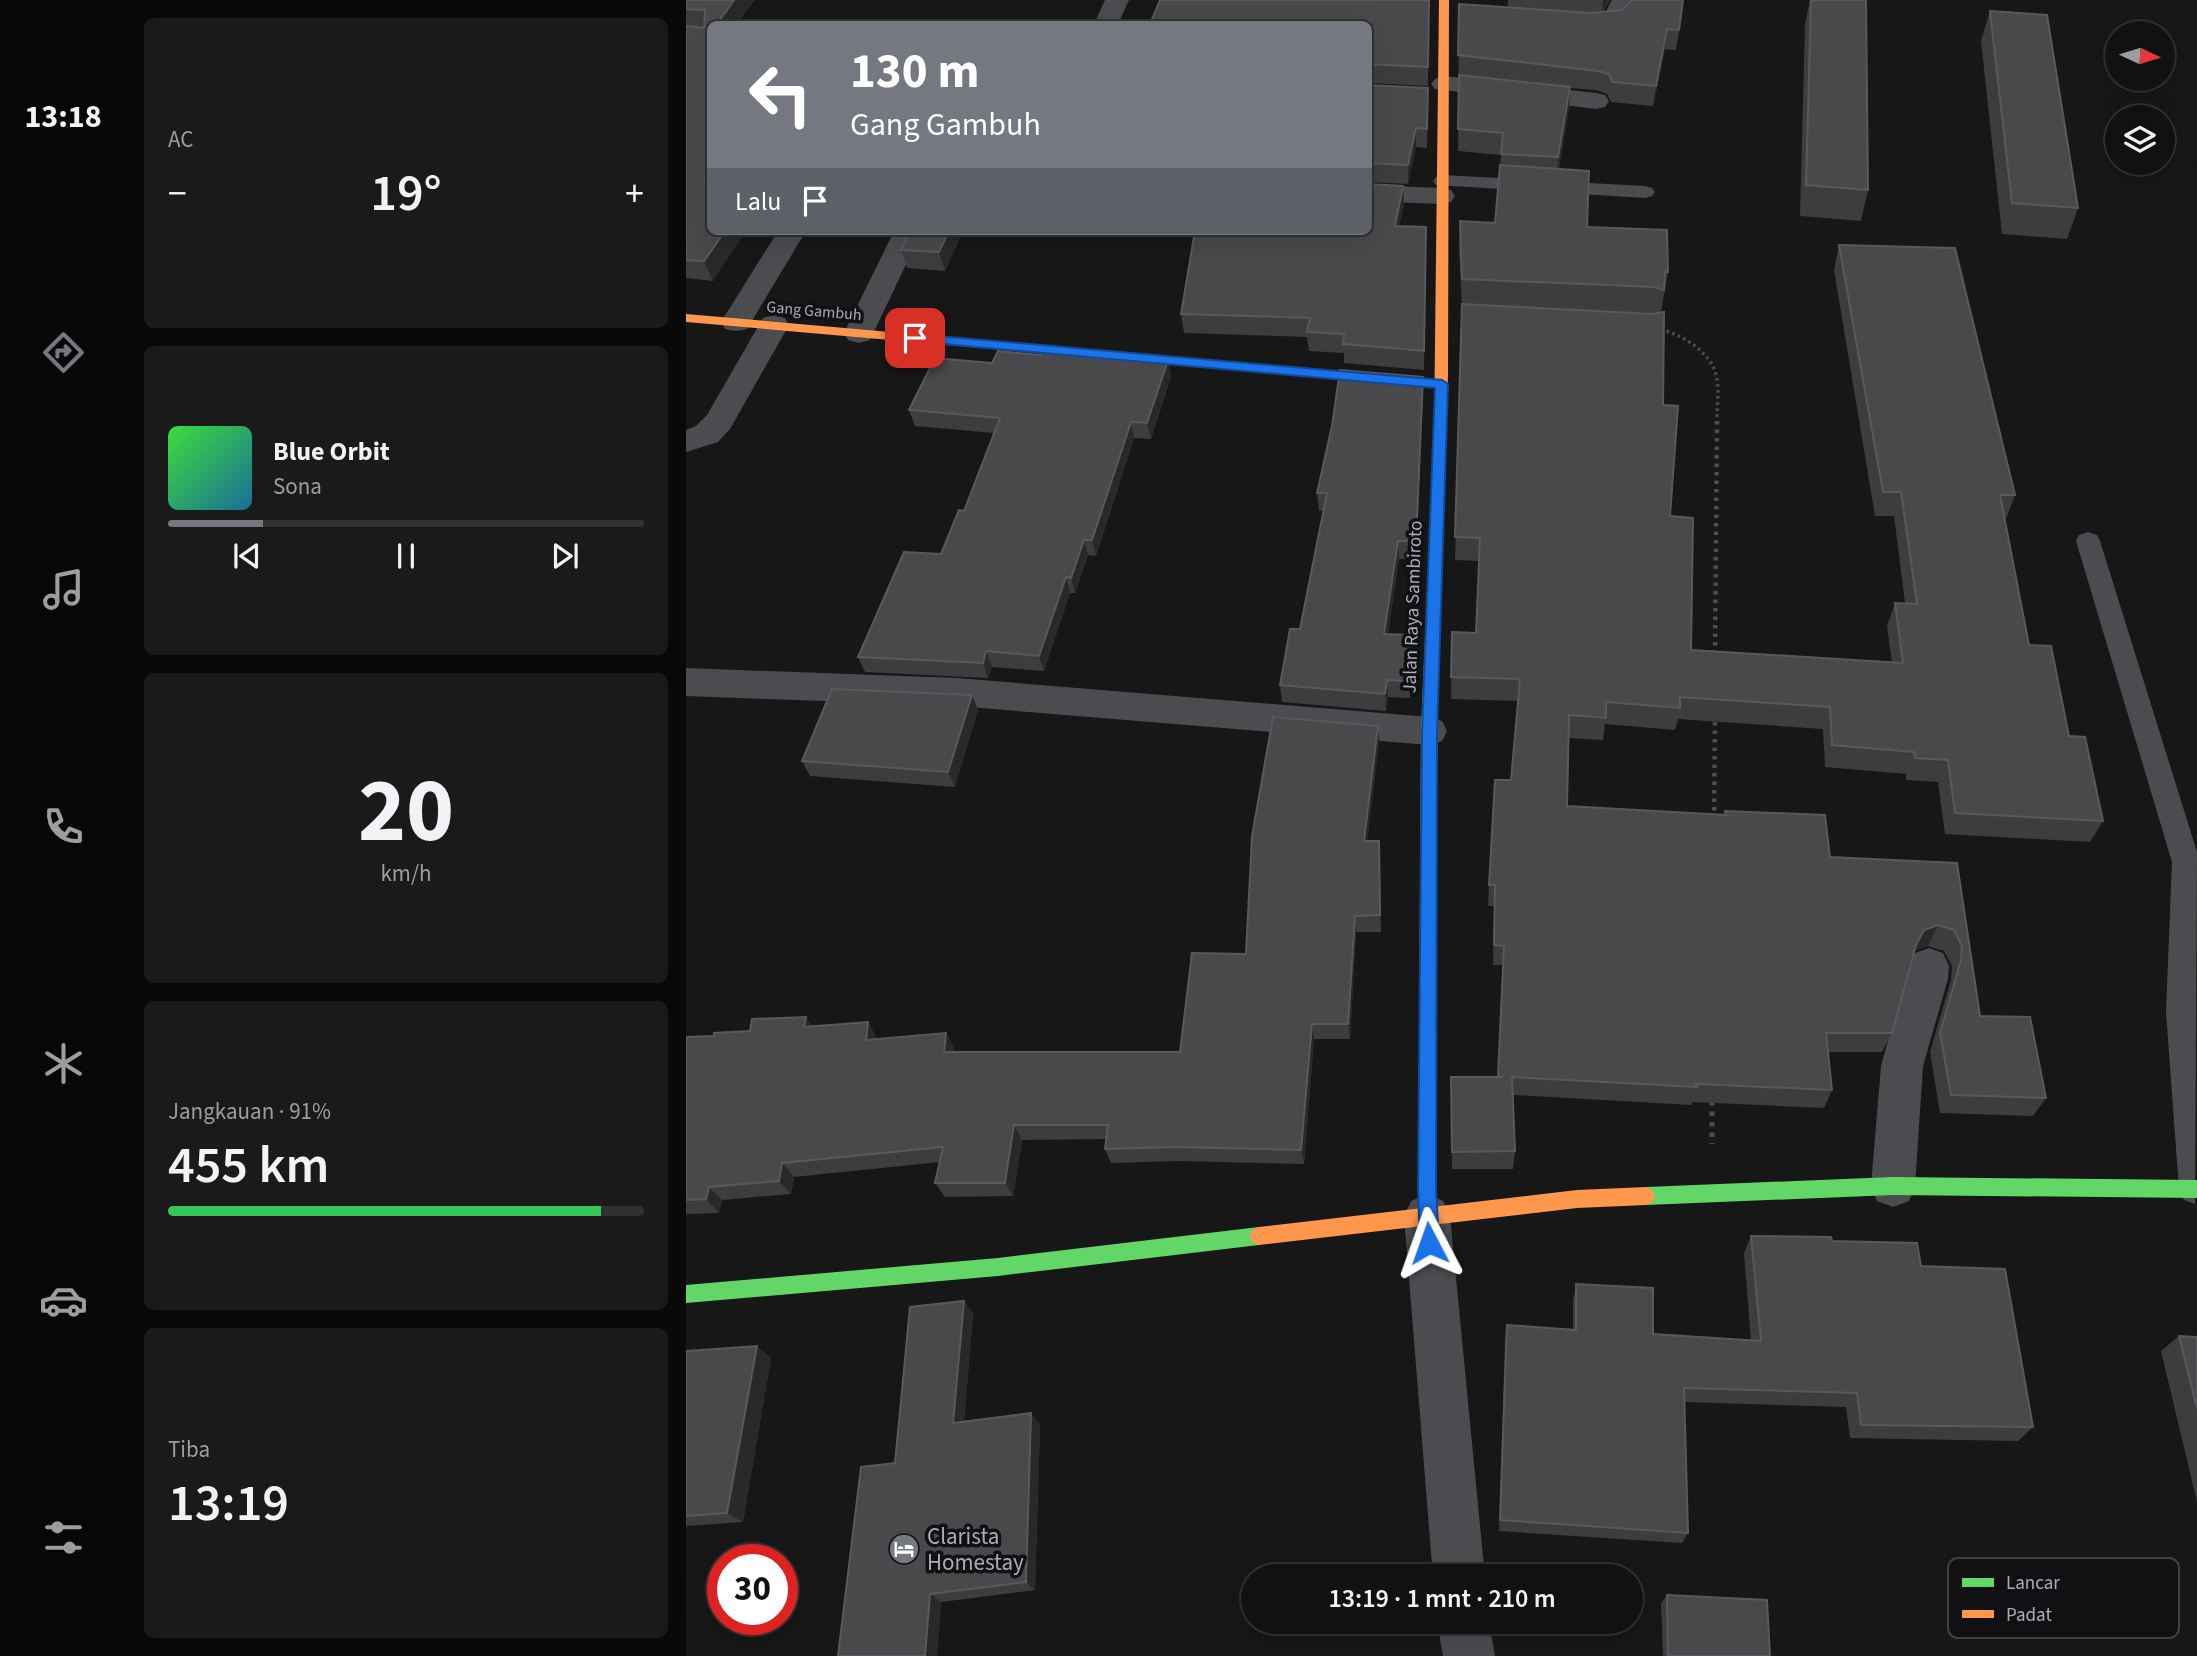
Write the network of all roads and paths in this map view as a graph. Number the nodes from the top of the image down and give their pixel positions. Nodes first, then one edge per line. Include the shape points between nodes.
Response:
1 (1117, 0) edge
2 (1624, 0) edge
3 (1445, 7) edge
4 (1471, 15) edge
5 (1107, 21) edge
6 (1548, 21) edge
7 (1435, 92) junction
8 (1597, 101) dead end
9 (1442, 189) junction
10 (1645, 192) dead end
11 (1372, 193) edge
12 (790, 235) edge
13 (906, 235) edge
14 (686, 318) edge
15 (736, 322) junction
16 (774, 324) junction
17 (1650, 326) edge
18 (859, 333) junction
19 (1428, 383) junction
20 (686, 442) edge
21 (2088, 541) dead end
22 (1715, 668) edge
23 (686, 682) edge
24 (1715, 709) edge
25 (1429, 732) junction
26 (1714, 819) edge
27 (1928, 966) dead end
28 (1712, 1095) edge
29 (1893, 1186) junction
30 (2196, 1189) edge
31 (1711, 1192) junction
32 (1427, 1216) junction
33 (686, 1294) edge
34 (1458, 1564) edge
35 (1465, 1634) edge
36 (1469, 1656) edge

1 - 5 street
2 - 6 street via 1611,22
3 - 4 street
3 - 7 street, Jalan Raya Sambiroto
7 - 8 street
7 - 9 street, Jalan Raya Sambiroto
9 - 10 lane
9 - 11 street
9 - 19 street, Jalan Raya Sambiroto via 1458,317
12 - 15 street
13 - 18 street
14 - 15 street, Gang Gambuh
15 - 16 street, Gang Gambuh
16 - 18 street, Gang Gambuh
16 - 20 street via 719,422 707,434
17 - 22 path via 1678,333 1713,365 1717,378
18 - 19 street, Gang Gambuh
19 - 25 street, Jalan Raya Sambiroto
21 - 30 lane via 2186,862 2181,1012
23 - 25 street via 957,692
24 - 26 path
25 - 32 street, Jalan Raya Sambiroto
27 - 29 street via 1902,1066
28 - 31 path
29 - 30 street
29 - 31 street
31 - 32 street via 1577,1199
32 - 33 street via 998,1267
32 - 34 street
35 - 36 street

